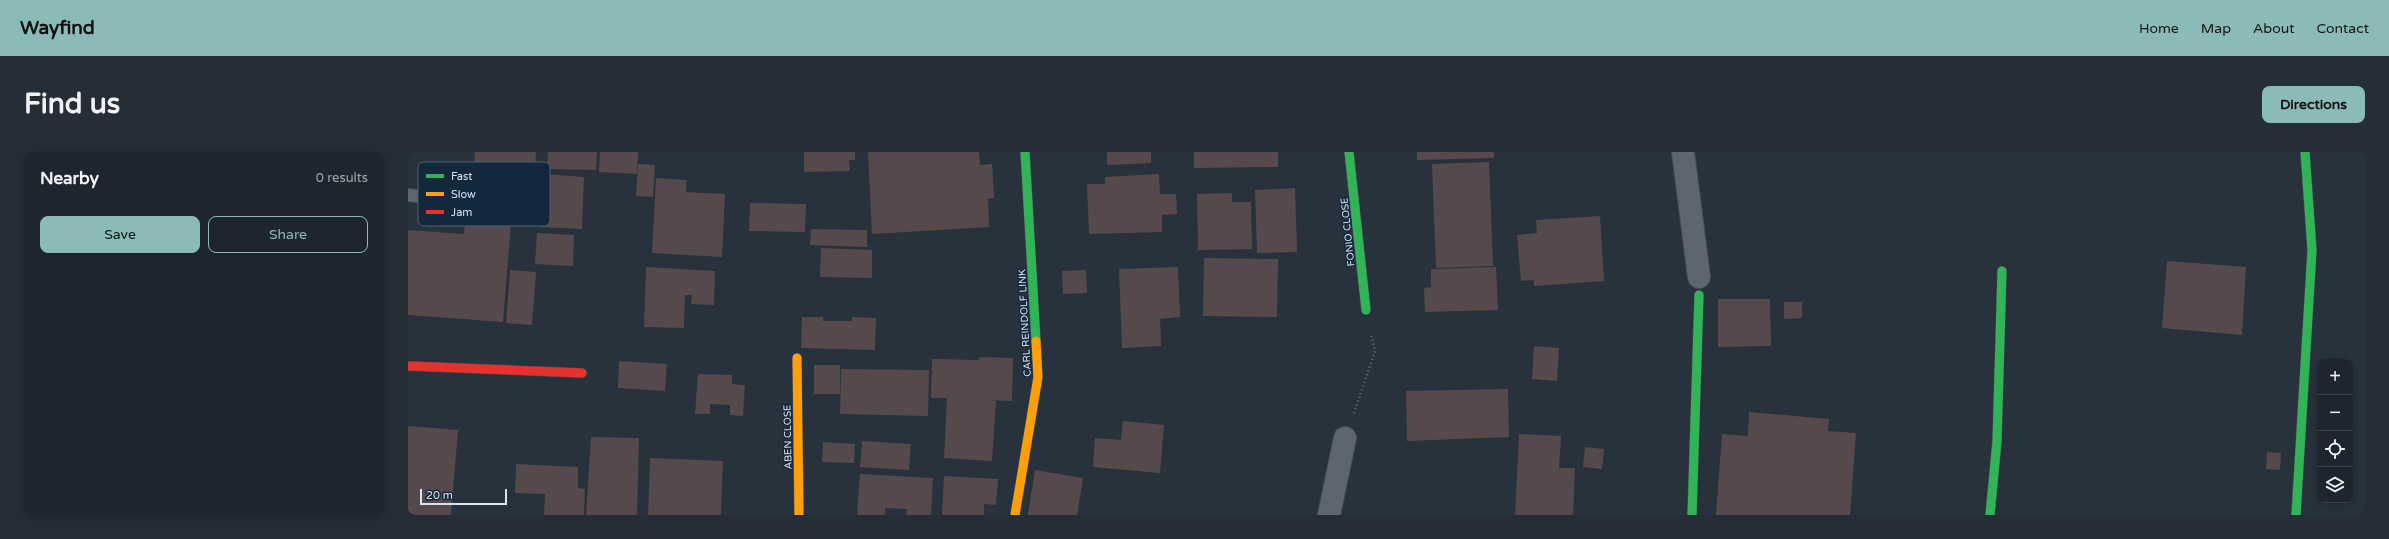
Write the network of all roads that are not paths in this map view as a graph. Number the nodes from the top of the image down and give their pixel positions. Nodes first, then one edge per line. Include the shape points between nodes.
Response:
1 (1025, 152) edge
2 (1349, 152) edge
3 (1683, 152) edge
4 (2305, 152) edge
5 (408, 195) edge
6 (418, 196) edge
7 (2002, 271) dead end
8 (1699, 286) joint
9 (1366, 310) dead end
10 (797, 358) dead end
11 (408, 366) edge
12 (582, 373) dead end
13 (1345, 438) road end
14 (798, 515) edge
15 (1015, 515) edge
16 (1329, 515) edge
17 (1692, 515) edge
18 (1990, 515) edge
19 (2296, 515) edge

1 - 15 street, CARL REINDOLF LINK via 1038,378
2 - 9 street, FONIO CLOSE
3 - 8 street
4 - 19 street via 2312,250
5 - 6 lane
7 - 18 street via 1997,441
8 - 17 street
10 - 14 street, ABEN CLOSE
11 - 12 street
13 - 16 street

